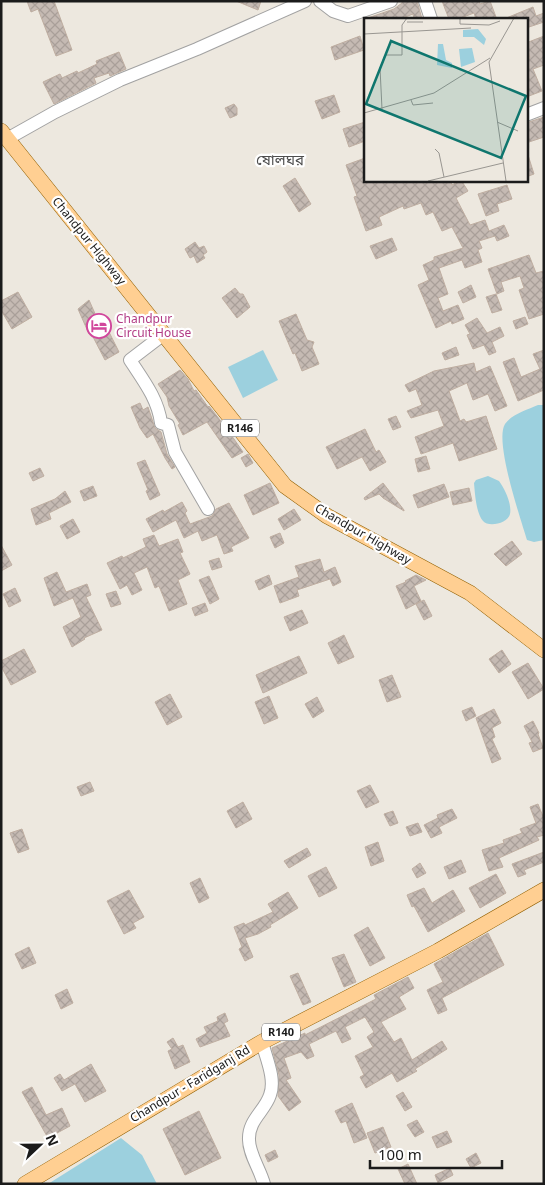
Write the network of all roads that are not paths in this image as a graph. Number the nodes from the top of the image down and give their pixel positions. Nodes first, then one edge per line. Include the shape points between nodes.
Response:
1 (305, 1) edge
2 (320, 1) edge
3 (391, 1) edge
4 (425, 1) edge
5 (431, 18) edge
6 (544, 108) edge
7 (528, 113) edge
8 (4, 135) edge
9 (164, 334) junction
10 (208, 509) dead end
11 (544, 650) edge
12 (544, 890) edge
13 (262, 1042) junction
14 (25, 1184) edge
15 (264, 1184) edge

1 - 8 street via 120,80
2 - 3 street via 333,11 348,16
4 - 5 street
6 - 7 street
8 - 9 main road, Chandpur Highway / R146
9 - 10 street via 130,360 150,392 161,423 168,425 175,452
9 - 11 main road, Chandpur Highway / R146 via 286,486 328,516 470,593
12 - 13 main road, Chandpur - Faridganj Rd / R140 via 438,951
13 - 14 main road, Chandpur - Faridganj Rd / R140
13 - 15 street via 272,1089 249,1130 248,1142

